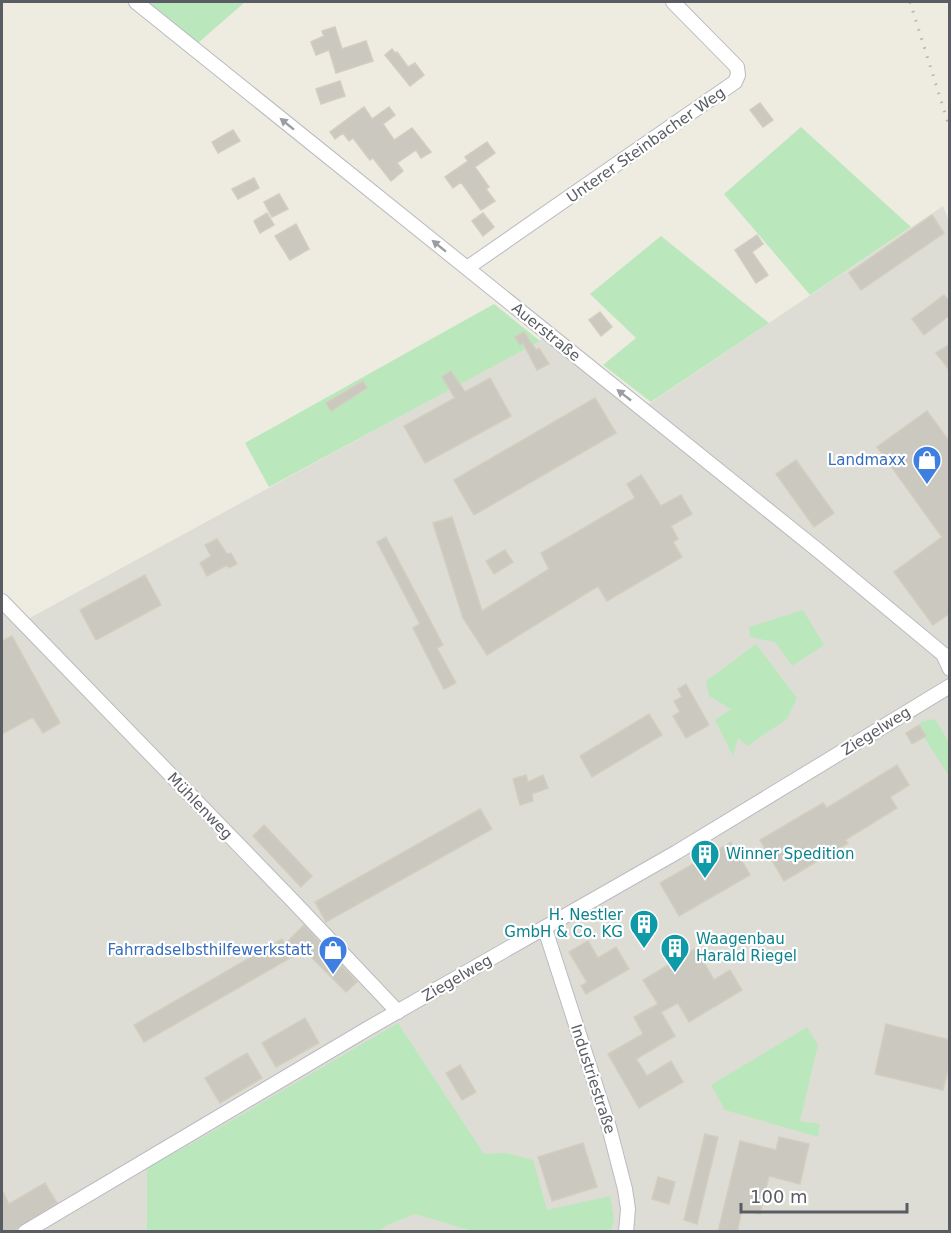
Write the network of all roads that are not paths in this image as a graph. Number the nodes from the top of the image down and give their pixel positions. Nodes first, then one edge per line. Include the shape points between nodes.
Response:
1 (136, 2) edge
2 (673, 2) edge
3 (467, 268) junction
4 (2, 601) edge
5 (950, 669) edge
6 (950, 686) edge
7 (545, 929) junction
8 (398, 1012) junction
9 (25, 1232) edge
10 (626, 1232) edge

3 -> 1 street, Auerstraße
2 - 3 street, Unterer Steinbacher Weg via 738,67 735,82
5 -> 3 street, Auerstraße via 943,654
4 - 8 street, Mühlenweg
6 - 7 street, Ziegelweg
7 - 8 street, Ziegelweg
7 - 10 street, Industriestraße via 609,1127 625,1189
8 - 9 street, Ziegelweg

